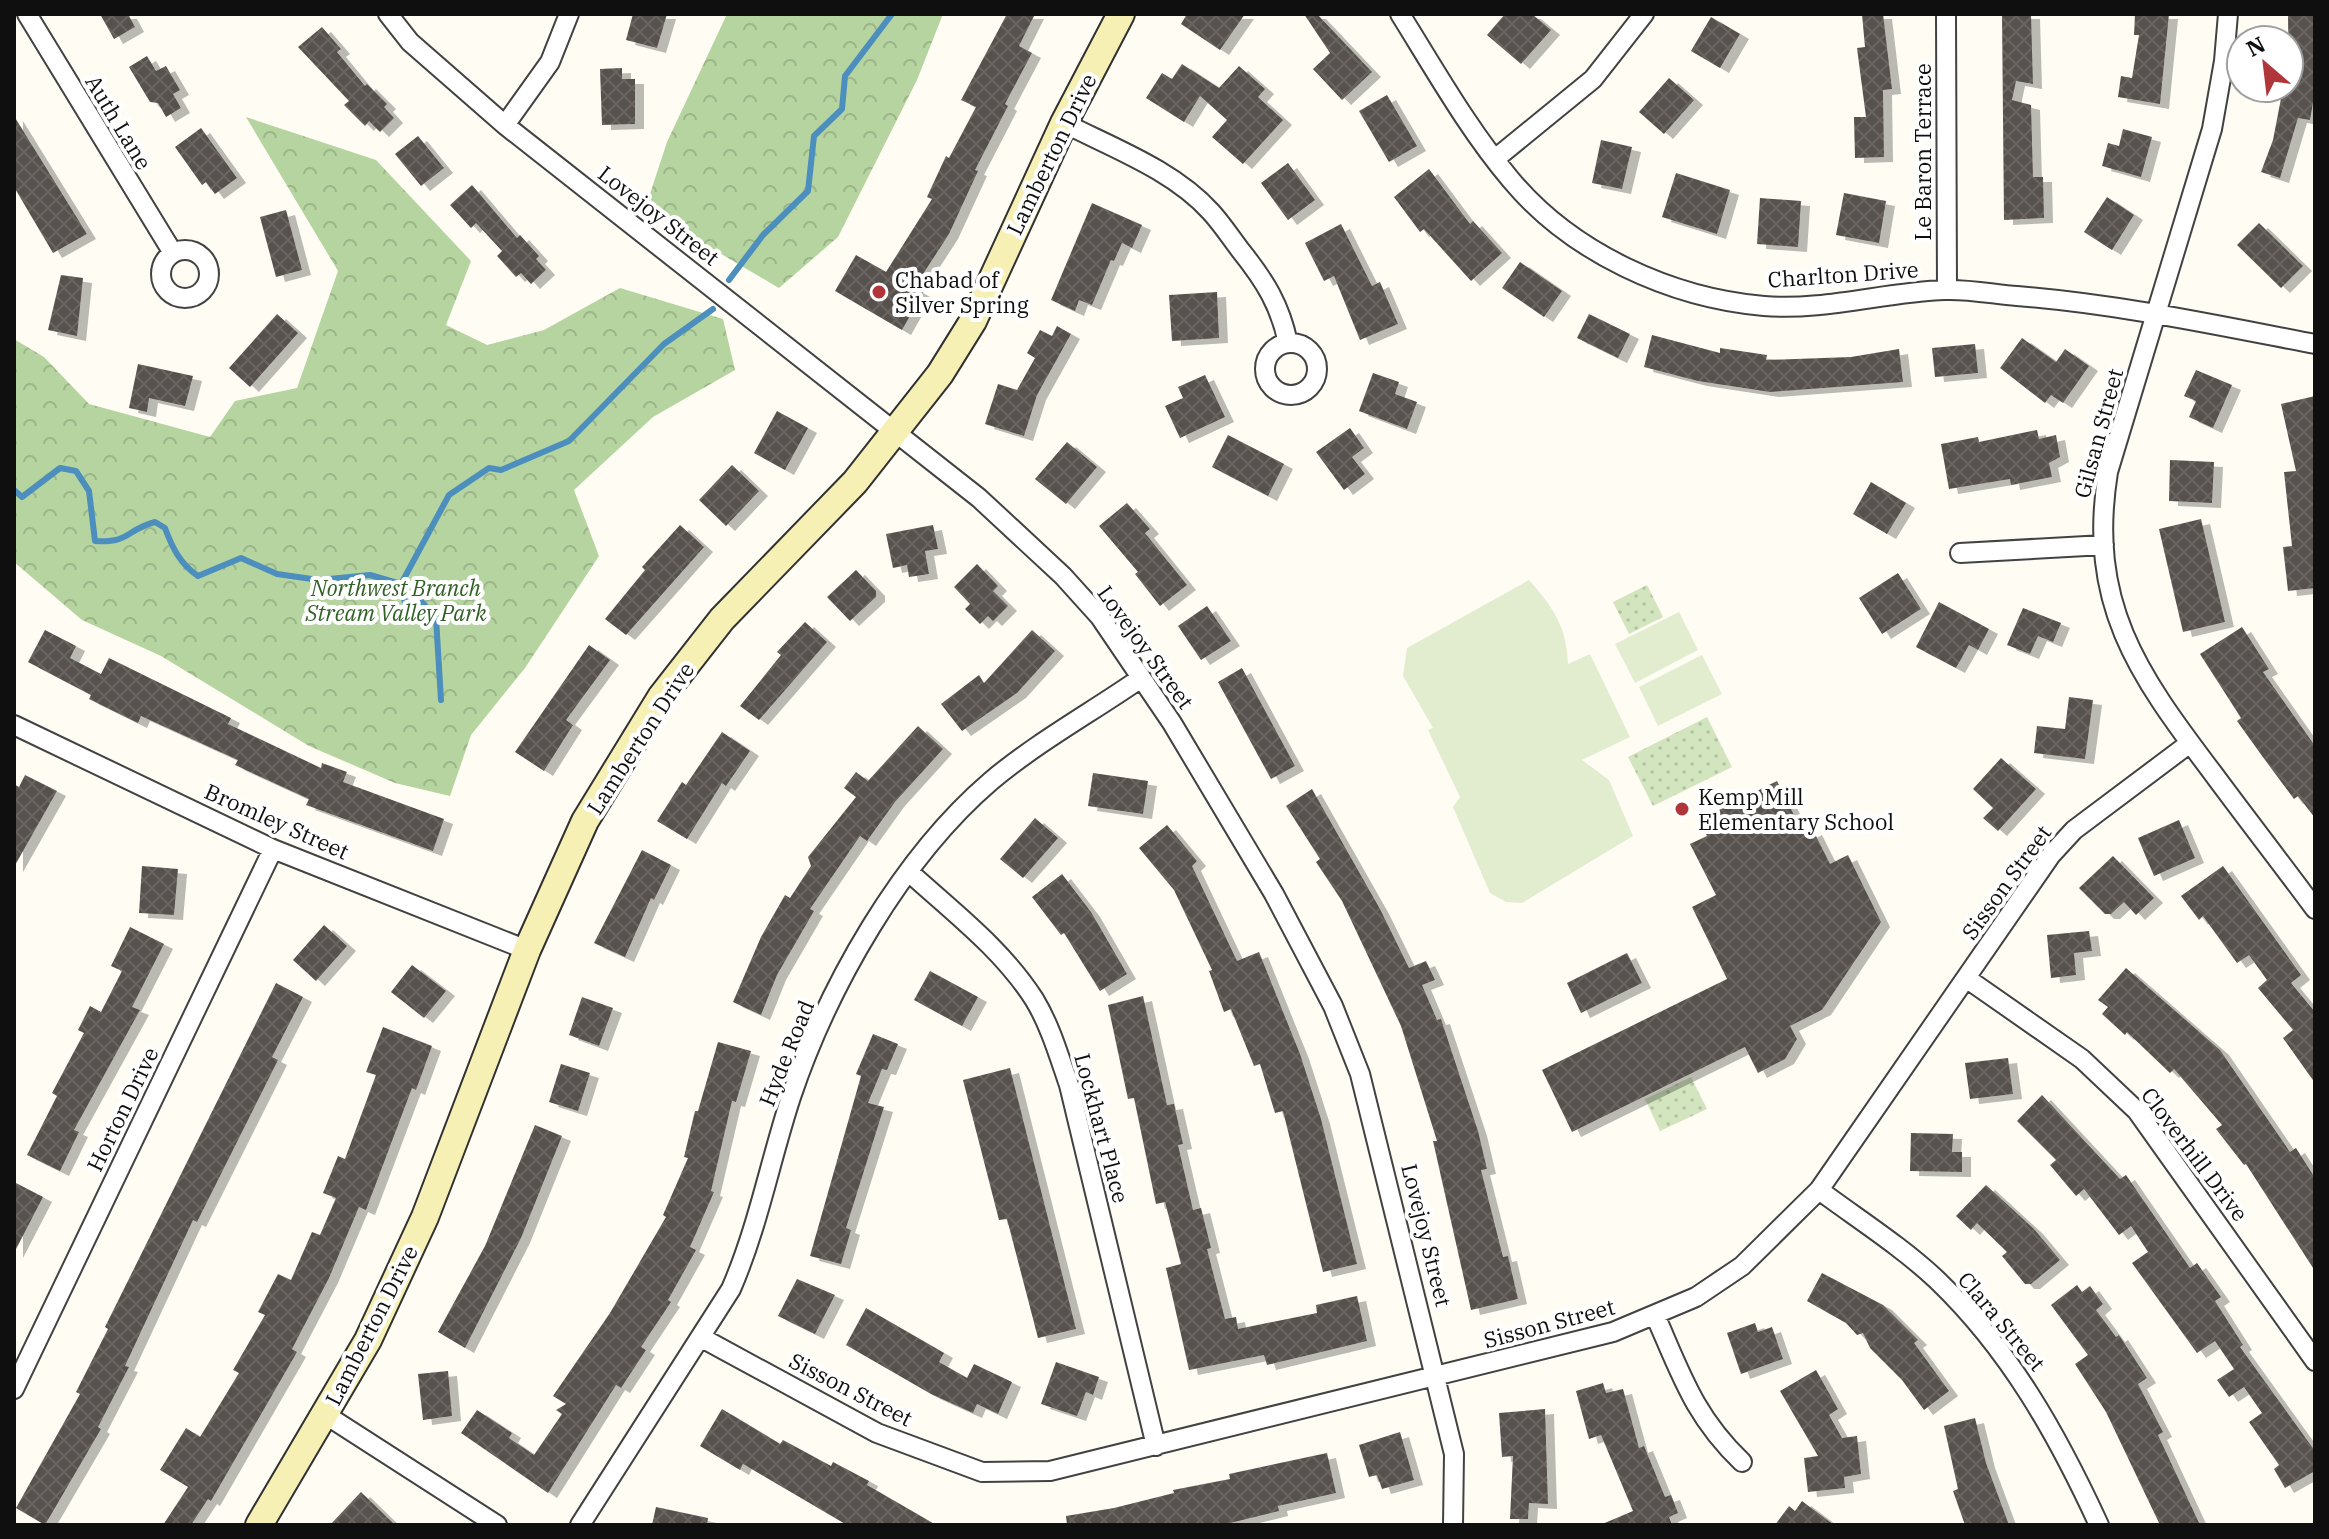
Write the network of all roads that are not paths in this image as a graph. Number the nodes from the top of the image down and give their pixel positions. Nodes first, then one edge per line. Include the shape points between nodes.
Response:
1 (27, 14) edge
2 (388, 14) edge
3 (569, 14) edge
4 (1121, 14) edge
5 (1400, 14) edge
6 (1644, 14) edge
7 (1946, 14) edge
8 (2228, 14) edge
9 (1064, 123) junction
10 (505, 125) junction
11 (1495, 159) junction
12 (173, 253) dead end
13 (1947, 290) junction
14 (2157, 313) junction
15 (1288, 343) dead end
16 (2315, 344) edge
17 (895, 432) junction
18 (2104, 545) junction
19 (1960, 553) dead end
20 (1141, 678) junction
21 (14, 725) edge
22 (2190, 743) junction
23 (273, 849) junction
24 (909, 872) junction
25 (2315, 909) edge
26 (527, 950) junction
27 (1966, 978) junction
28 (1819, 1190) junction
29 (1655, 1315) junction
30 (702, 1338) junction
31 (2315, 1361) edge
32 (1437, 1377) junction
33 (14, 1389) edge
34 (326, 1415) junction
35 (1156, 1446) junction
36 (1742, 1462) dead end
37 (259, 1525) edge
38 (497, 1525) edge
39 (580, 1525) edge
40 (1453, 1525) edge
41 (2099, 1525) edge

1 - 12 street, Auth Lane
2 - 10 street, Lovejoy Street via 410,42
3 - 10 street via 550,62
4 - 9 street, Lamberton Drive
5 - 11 street, Charlton Drive
6 - 11 street via 1593,79
7 - 13 street, Le Baron Terrace
8 - 14 street, Gilsan Street via 2212,129
9 - 15 street via 1145,164 1210,211 1266,283 1281,311
9 - 17 street, Lamberton Drive via 973,321
10 - 17 street, Lovejoy Street
11 - 13 street, Charlton Drive via 1563,228 1614,262 1678,290 1764,306 1802,306
13 - 14 street, Charlton Drive
14 - 16 street, Charlton Drive
14 - 18 street, Gilsan Street via 2108,472 2101,513
17 - 20 street, Lovejoy Street via 979,498 1063,576 1100,617
17 - 26 street, Lamberton Drive via 855,482 722,619 661,697 585,821
18 - 19 street
18 - 22 street, Gilsan Street via 2110,593 2127,645 2152,693
20 - 24 street, Hyde Road via 992,781 939,832
20 - 32 street, Lovejoy Street via 1274,894 1333,1006 1376,1127
21 - 23 street, Bromley Street
22 - 25 street, Gilsan Street
22 - 27 street, Sisson Street via 2074,830
23 - 26 street, Bromley Street
23 - 33 street, Horton Drive
24 - 30 street, Hyde Road via 858,951 818,1029 791,1097 749,1247
24 - 35 street, Lockhart Place via 1003,957 1051,1033 1069,1085
26 - 34 street, Lamberton Drive via 425,1217 368,1340
27 - 28 street, Sisson Street
27 - 31 street, Cloverhill Drive via 2082,1059 2137,1111
28 - 29 street, Sisson Street via 1742,1266 1696,1297
28 - 41 street, Clara Street via 1936,1279 1987,1334 2021,1377 2067,1455
29 - 32 street, Sisson Street via 1613,1332
29 - 36 street via 1698,1412
30 - 35 street, Sisson Street via 877,1433 982,1472 1050,1471
30 - 39 street, Hyde Road
32 - 35 street, Sisson Street
32 - 40 street, Lovejoy Street via 1454,1454
34 - 37 street, Lamberton Drive
34 - 38 street

